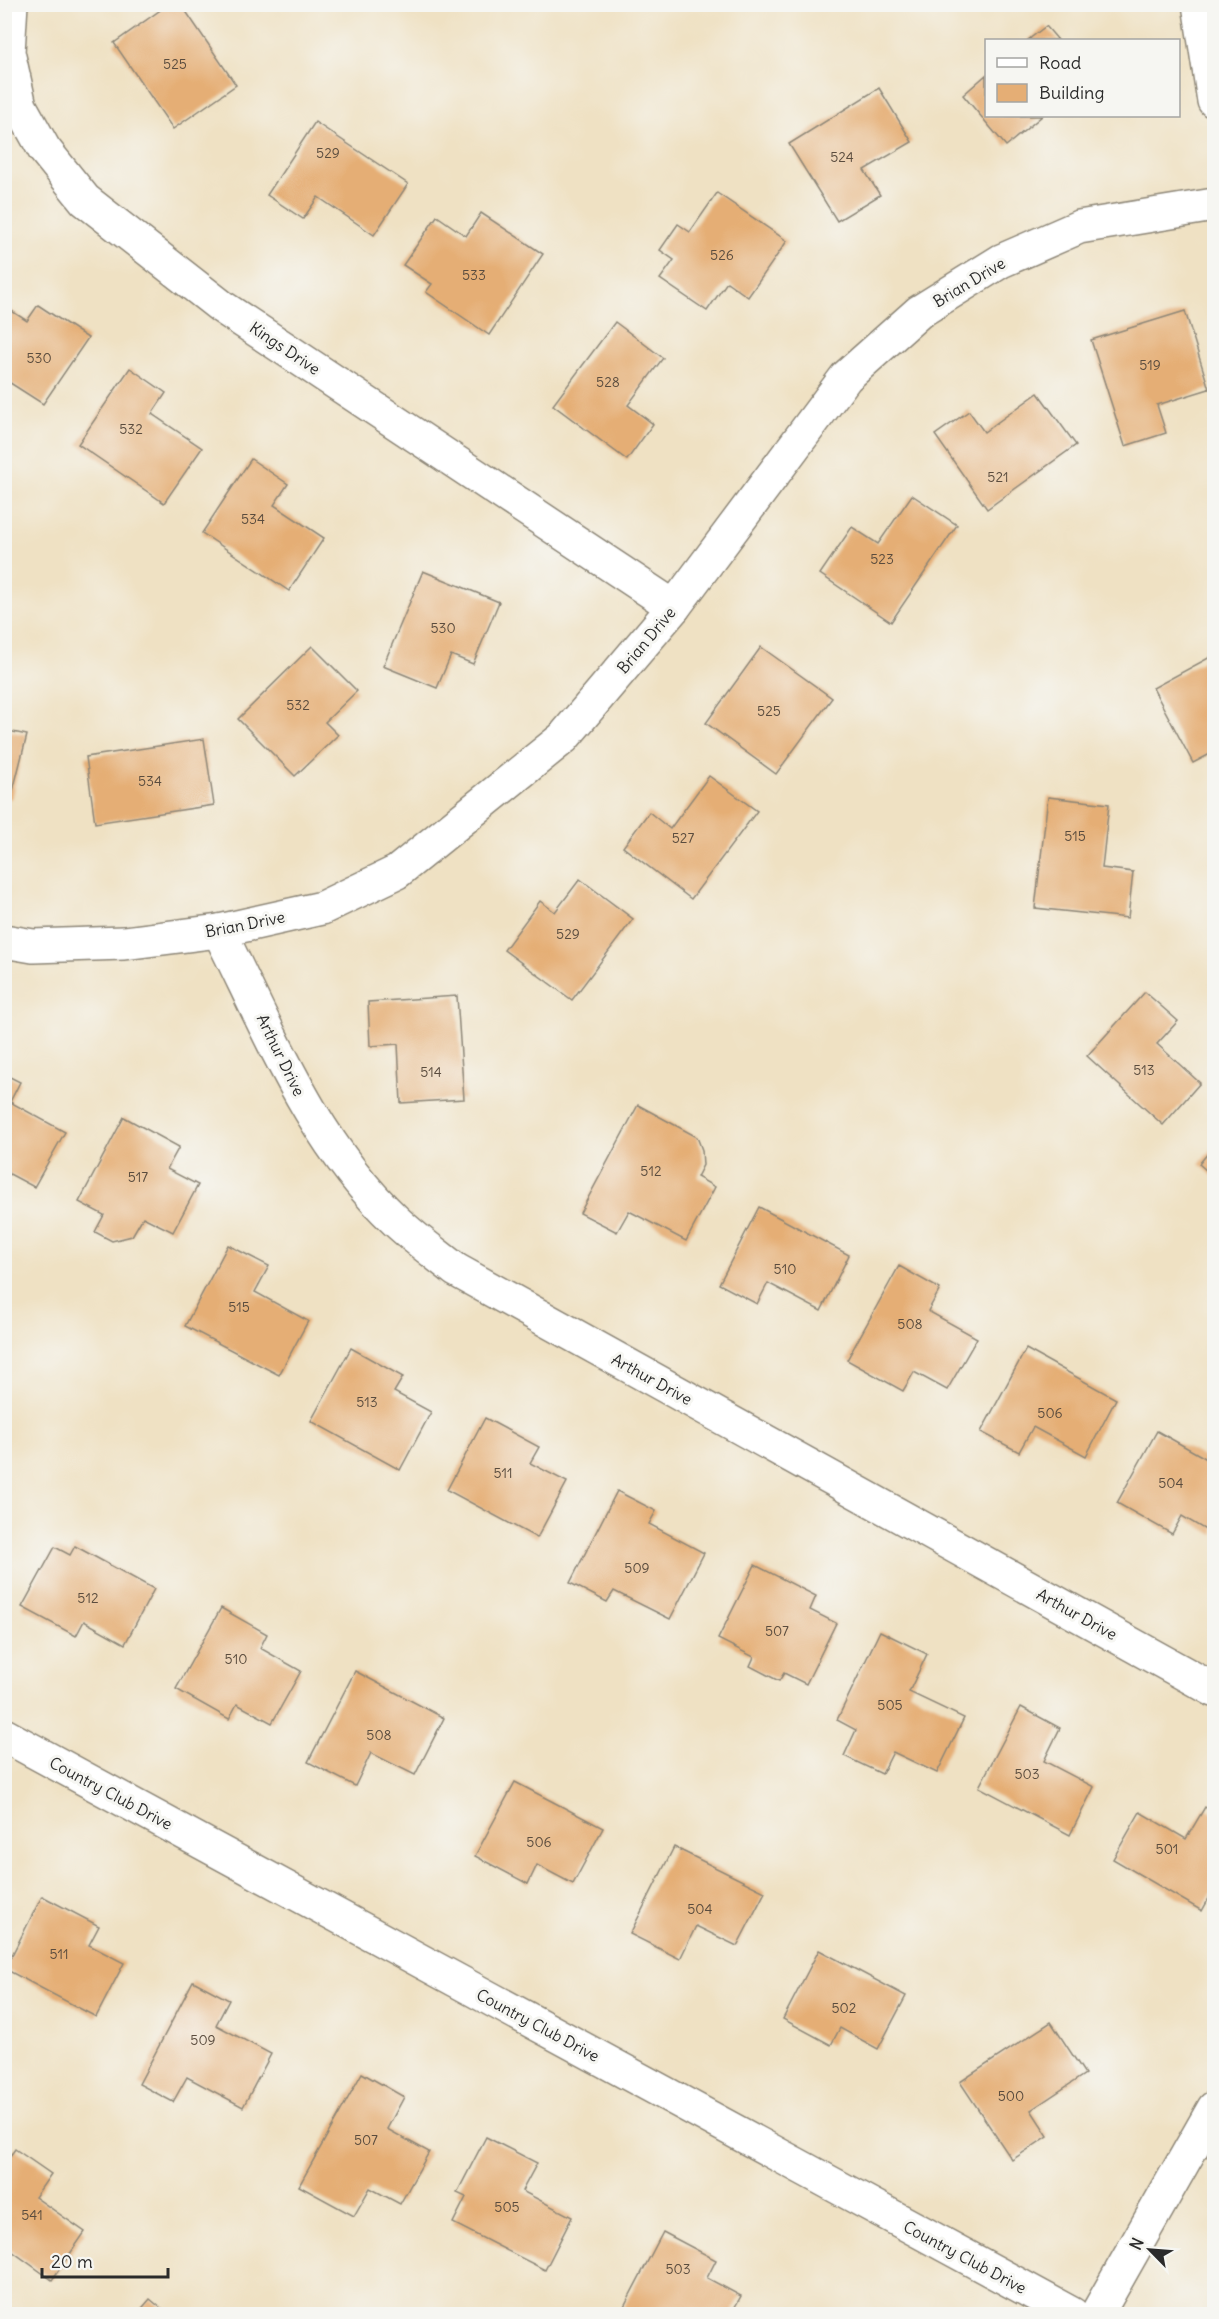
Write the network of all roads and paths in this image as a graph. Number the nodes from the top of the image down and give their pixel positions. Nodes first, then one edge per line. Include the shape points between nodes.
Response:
1 (11, 4) edge
2 (1199, 4) edge
3 (1215, 101) edge
4 (1215, 205) edge
5 (674, 607) junction
6 (219, 931) junction
7 (4, 941) edge
8 (1215, 1690) edge
9 (4, 1735) edge
10 (1215, 2108) edge
11 (1072, 2314) edge
12 (1097, 2314) edge

1 - 5 street, Kings Drive via 8,52 20,106 44,149 85,200 222,307
2 - 3 street
4 - 5 street, Brian Drive via 1079,227 1001,261 919,312 846,377
5 - 6 street, Brian Drive via 564,738 397,872 322,908
6 - 7 street, Brian Drive via 124,943 33,946
6 - 8 street, Arthur Drive via 304,1102 349,1168 395,1221 456,1270
9 - 11 street, Country Club Drive
10 - 12 street

